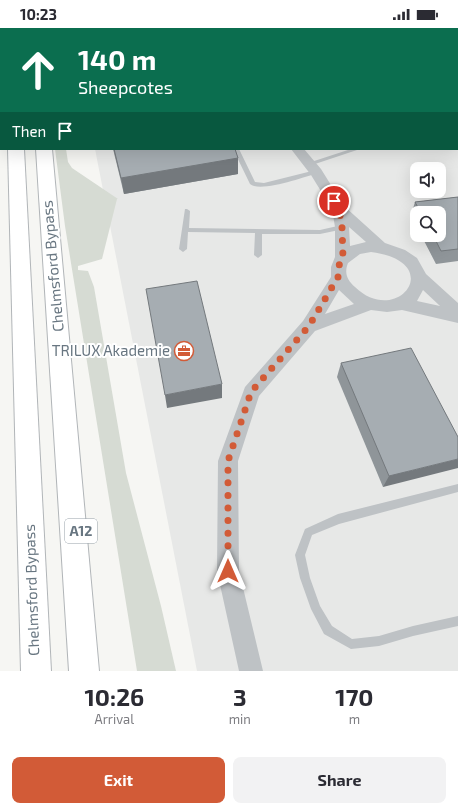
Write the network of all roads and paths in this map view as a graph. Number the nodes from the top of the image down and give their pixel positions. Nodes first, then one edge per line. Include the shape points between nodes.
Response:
1 (16, 150) edge
2 (44, 150) edge
3 (236, 150) edge
4 (298, 150) edge
5 (354, 150) edge
6 (313, 168) junction
7 (339, 209) junction
8 (187, 211) dead end
9 (342, 227) junction
10 (185, 230) junction
11 (258, 232) junction
12 (379, 246) junction
13 (183, 250) dead end
14 (258, 255) dead end
15 (343, 258) junction
16 (338, 277) junction
17 (419, 277) junction
18 (400, 303) junction
19 (372, 304) junction
20 (458, 313) edge
21 (458, 317) edge
22 (309, 326) junction
23 (63, 392) junction
24 (458, 488) edge
25 (458, 621) edge
26 (34, 671) edge
27 (84, 671) edge
28 (98, 671) edge
29 (251, 671) edge

1 - 26 highway, Chelmsford Bypass
2 - 23 highway, Chelmsford Bypass / A12
3 - 6 lane via 253,184 264,185
4 - 6 street
5 - 6 lane
6 - 7 street
7 - 9 street
7 - 12 street
8 - 10 lane
9 - 11 lane via 320,232
9 - 15 street
10 - 11 lane
10 - 13 lane
11 - 14 lane
12 - 15 street via 366,246 354,250
12 - 17 street via 404,255 415,266
15 - 16 street via 338,267
16 - 19 street via 347,291 358,299
16 - 22 street
17 - 18 street via 418,287 412,296
17 - 20 street
18 - 19 street via 386,306
18 - 21 street
19 - 22 street
22 - 29 street via 251,392 228,461 228,571
23 - 27 highway, Chelmsford Bypass / A12
23 - 28 highway, A12
24 - 25 lane via 338,519 308,532 300,555 316,608 328,630 351,644 379,642

